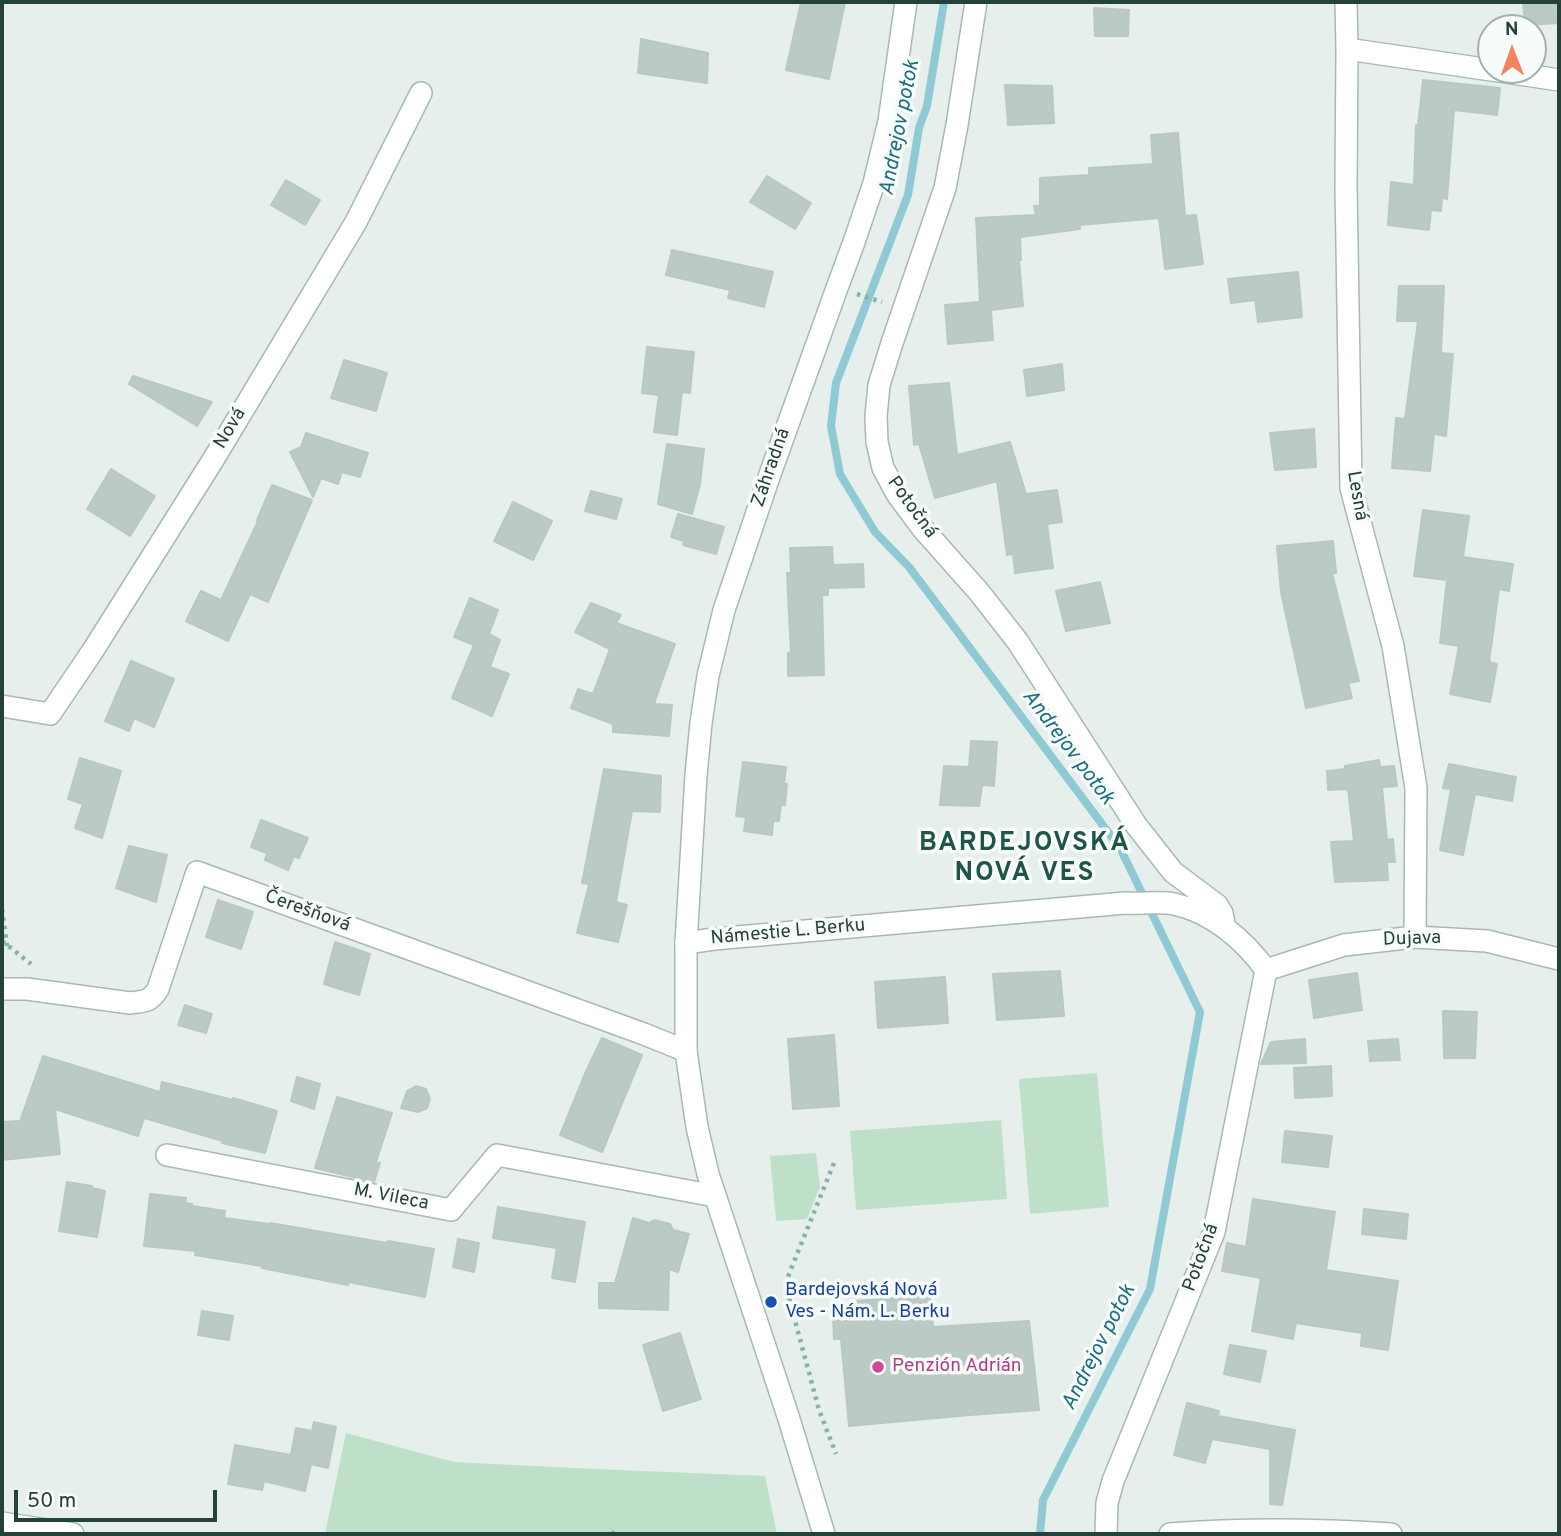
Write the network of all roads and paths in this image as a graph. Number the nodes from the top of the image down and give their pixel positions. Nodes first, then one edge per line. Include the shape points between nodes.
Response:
1 (906, 2) edge
2 (976, 2) edge
3 (1346, 2) edge
4 (1348, 49) junction
5 (1477, 68) edge
6 (421, 93) dead end
7 (850, 292) dead end
8 (883, 302) dead end
9 (2, 706) edge
10 (2, 909) edge
11 (1226, 928) junction
12 (1415, 937) junction
13 (686, 943) junction
14 (7, 946) dead end
15 (1559, 959) edge
16 (1266, 970) junction
17 (2, 989) edge
18 (686, 1051) junction
19 (167, 1155) dead end
20 (834, 1163) dead end
21 (715, 1196) junction
22 (836, 1454) dead end
23 (2, 1523) edge
24 (73, 1534) edge
25 (824, 1534) edge
26 (1106, 1534) edge
27 (1170, 1534) edge
28 (1391, 1534) edge

1 - 13 street, Záhradná via 889,121 874,183 768,477 711,663 696,775
2 - 11 street, Potočná via 945,188 879,384 877,442 883,468 923,528 1018,642 1136,825 1173,872 1216,905
3 - 4 street, Lesná
4 - 5 street
4 - 12 street, Lesná via 1351,488 1393,646 1416,788
6 - 9 street, Nová via 356,222 85,663 50,714
7 - 8 path
10 - 14 path
11 - 13 street, Námestie L. Berku via 1174,904 1125,903
11 - 16 street, Námestie L. Berku
12 - 15 street, Dujava via 1487,941
12 - 16 street, Dujava via 1343,945
13 - 18 street, Námestie L. Berku
16 - 26 street, Potočná via 1214,1233 1113,1481
17 - 18 street, Čerešňová via 130,1003 152,998 159,989 197,872
18 - 21 street, Námestie L. Berku via 697,1128
19 - 21 street, M. Vileca via 451,1210 497,1155
20 - 22 path via 786,1287 818,1410
21 - 25 street, Námestie L. Berku
23 - 24 street
27 - 28 street via 1282,1530

